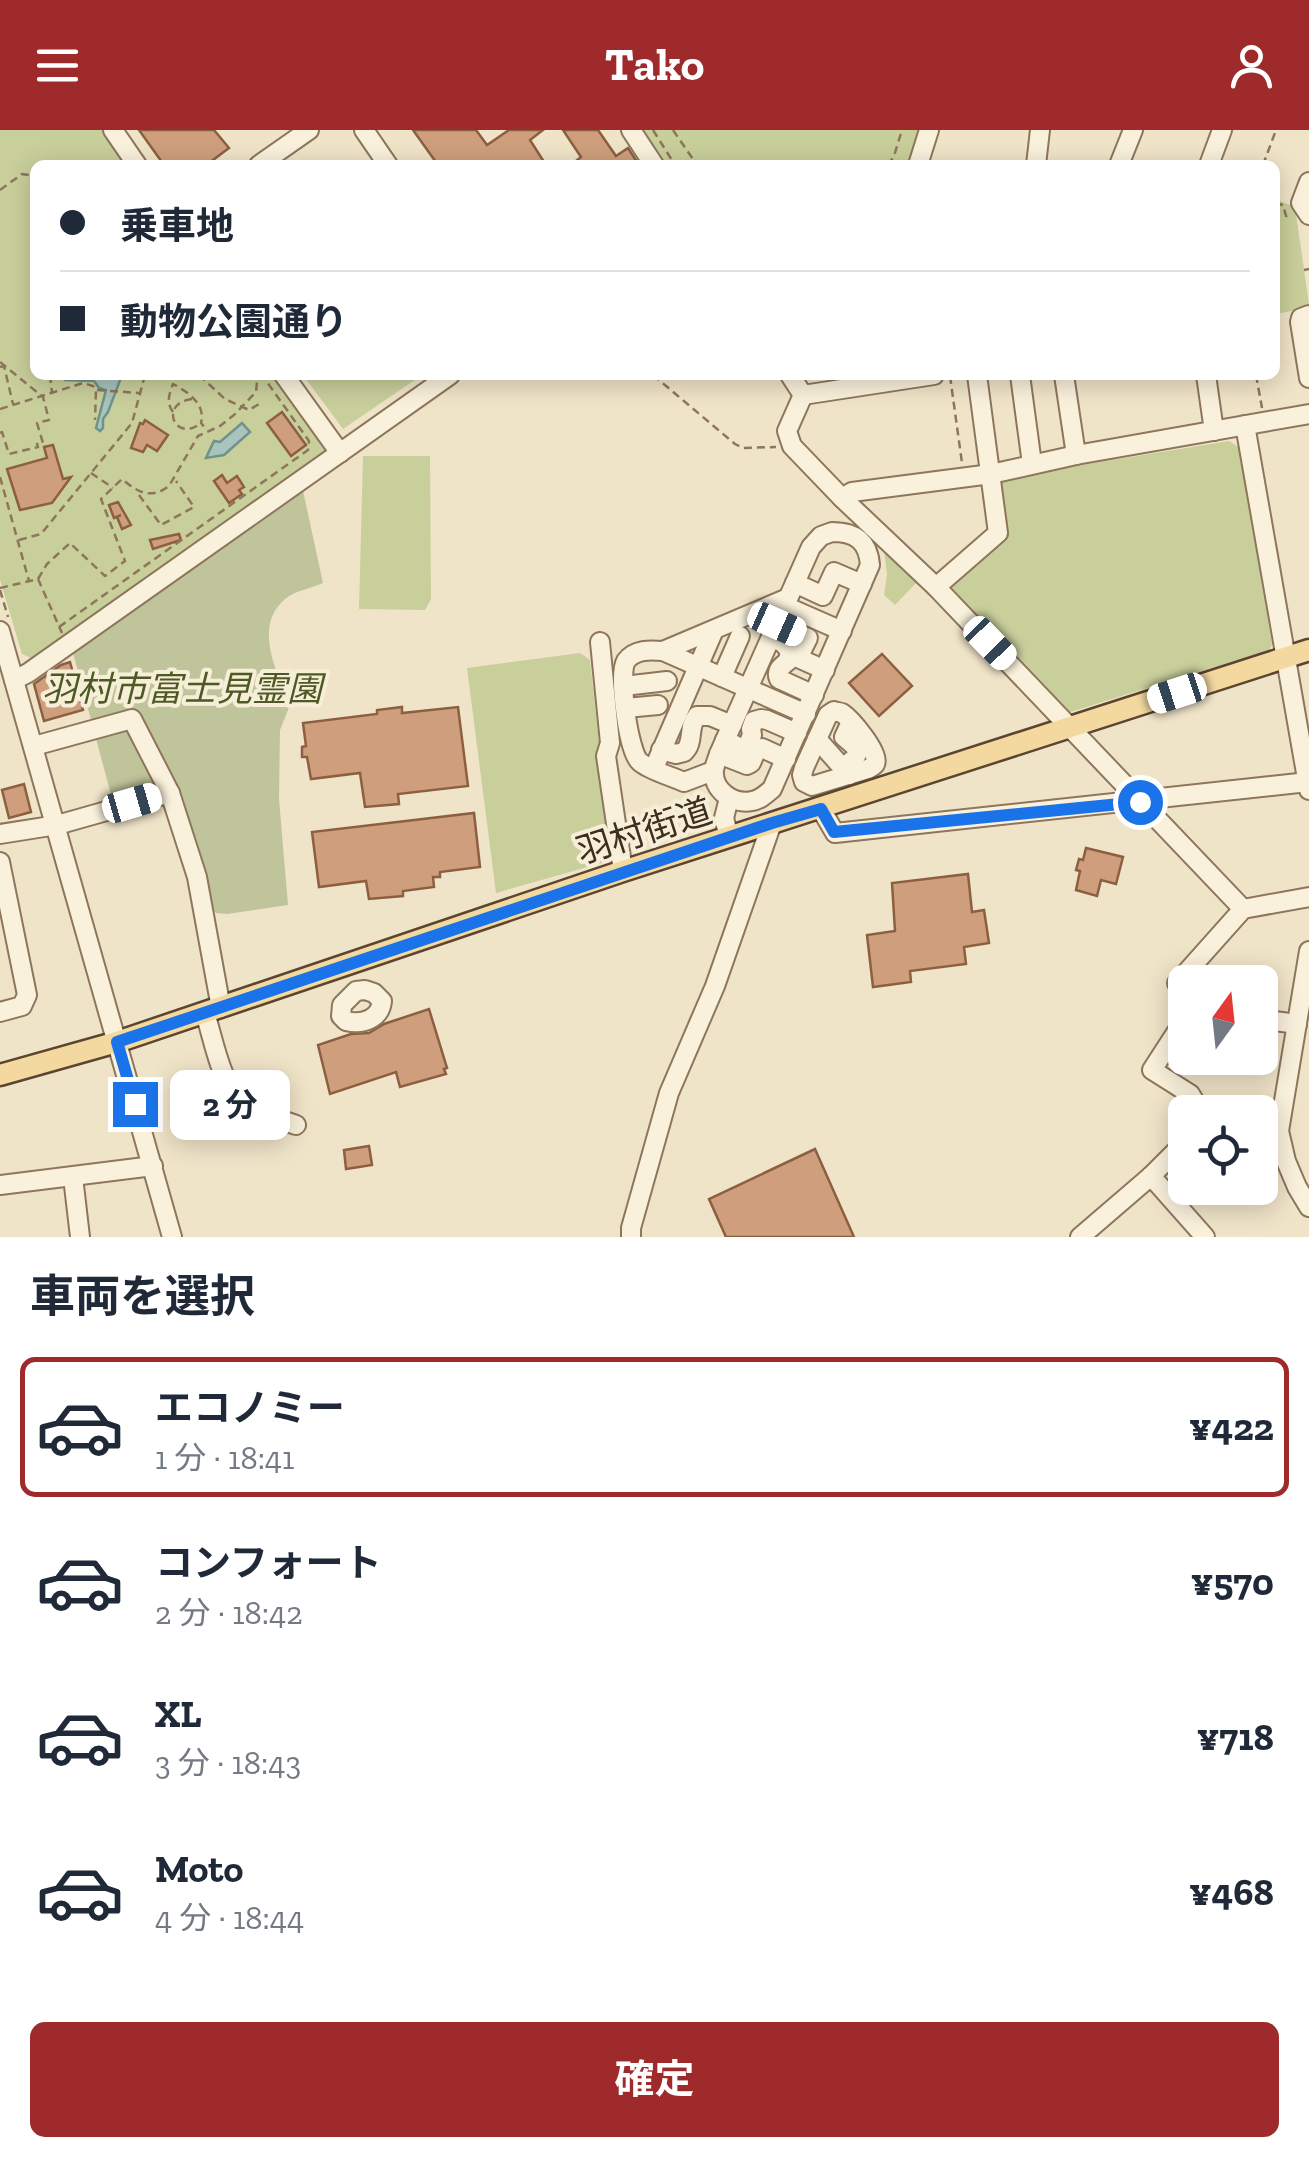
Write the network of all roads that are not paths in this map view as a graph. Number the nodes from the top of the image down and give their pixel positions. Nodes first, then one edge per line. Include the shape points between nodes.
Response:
1 (112, 130) edge
2 (309, 130) edge
3 (364, 130) edge
4 (631, 130) edge
5 (929, 130) edge
6 (1040, 130) edge
7 (1133, 130) edge
8 (1222, 130) edge
9 (133, 160) edge
10 (266, 160) edge
11 (385, 160) edge
12 (651, 160) edge
13 (920, 160) edge
14 (1037, 160) edge
15 (1121, 160) edge
16 (1210, 160) edge
17 (1309, 182) edge
18 (1302, 215) edge
19 (1309, 316) edge
20 (1309, 378) edge
21 (288, 380) edge
22 (443, 380) edge
23 (793, 380) edge
24 (901, 380) edge
25 (978, 380) edge
26 (1021, 380) edge
27 (1065, 380) edge
28 (1207, 380) edge
29 (803, 395) junction
30 (1309, 414) edge
31 (1255, 423) junction
32 (1214, 431) junction
33 (340, 454) junction
34 (1076, 455) junction
35 (1032, 464) junction
36 (990, 474) junction
37 (842, 498) junction
38 (862, 584) junction
39 (936, 587) junction
40 (789, 595) junction
41 (831, 600) dead end
42 (852, 609) junction
43 (774, 630) junction
44 (0, 631) edge
45 (842, 631) junction
46 (727, 640) junction
47 (600, 642) dead end
48 (815, 642) dead end
49 (663, 650) junction
50 (834, 650) junction
51 (1309, 650) edge
52 (1286, 658) junction
53 (698, 666) junction
54 (791, 675) junction
55 (722, 677) junction
56 (14, 680) junction
57 (819, 684) junction
58 (624, 686) junction
59 (748, 689) junction
60 (781, 704) junction
61 (627, 713) junction
62 (806, 714) junction
63 (1071, 727) junction
64 (765, 734) dead end
65 (817, 739) junction
66 (34, 746) junction
67 (791, 746) junction
68 (723, 748) junction
69 (662, 750) junction
70 (809, 758) junction
71 (654, 768) junction
72 (756, 770) dead end
73 (846, 771) junction
74 (777, 778) junction
75 (1308, 782) edge
76 (1309, 790) edge
77 (170, 792) junction
78 (729, 798) junction
79 (1140, 802) junction
80 (821, 809) junction
81 (772, 823) junction
82 (57, 825) junction
83 (0, 834) edge
84 (729, 837) junction
85 (0, 862) edge
86 (624, 871) junction
87 (1309, 897) edge
88 (1243, 909) junction
89 (1309, 952) edge
90 (350, 964) junction
91 (1193, 965) edge
92 (356, 991) dead end
93 (213, 1010) junction
94 (0, 1012) edge
95 (1278, 1022) edge
96 (1296, 1024) junction
97 (117, 1042) junction
98 (1168, 1045) edge
99 (0, 1075) edge
100 (1191, 1095) edge
101 (296, 1124) dead end
102 (1279, 1131) joint
103 (1168, 1159) edge
104 (152, 1166) junction
105 (1151, 1176) junction
106 (72, 1177) junction
107 (0, 1186) edge
108 (1309, 1207) edge
109 (80, 1237) edge
110 (172, 1237) edge
111 (632, 1237) edge
112 (1080, 1237) edge
113 (1205, 1237) edge

1 - 9 street
2 - 10 street
3 - 11 street
4 - 12 street
5 - 13 street
6 - 14 street
7 - 15 street
8 - 16 street
17 - 18 street
19 - 20 street via 1300,322
21 - 33 street
22 - 33 street
23 - 29 street
24 - 29 street
25 - 36 street
26 - 35 street
27 - 34 street
28 - 32 street
29 - 37 street via 786,431 792,446
30 - 31 street
31 - 32 street
31 - 52 street
32 - 34 street
33 - 56 street
34 - 35 street
35 - 36 street
36 - 37 street
36 - 39 street via 998,533
37 - 39 street
38 - 40 street via 834,572 823,596
38 - 40 street via 869,554 857,537 832,532 811,547
38 - 42 street
39 - 63 street
40 - 43 street
40 - 45 street
40 - 46 street
41 - 42 street
42 - 45 street
43 - 54 street via 790,656 777,674 782,681
43 - 57 street via 808,638 798,658
43 - 59 street
44 - 56 street
45 - 50 street
46 - 49 street
46 - 53 street
46 - 55 street
47 - 86 street via 606,756
48 - 50 street
49 - 53 street
49 - 58 street via 633,655 624,664
50 - 57 street
51 - 52 main road, 羽村街道
52 - 63 main road, 羽村街道
52 - 75 street
53 - 55 street
53 - 69 street
54 - 57 street
54 - 60 street
55 - 59 street
56 - 66 street
57 - 62 street
58 - 61 street
58 - 61 street via 654,703
59 - 60 street
59 - 68 street
60 - 62 street
61 - 71 street via 630,745 638,761
62 - 67 street
63 - 79 street
63 - 80 main road, 羽村街道
64 - 67 street
65 - 70 street
65 - 73 street
65 - 73 street via 828,715 841,712 851,722 877,759 868,769
66 - 77 street via 132,719
66 - 82 street
67 - 68 street via 758,749 747,765
67 - 68 street via 761,719 750,729 747,747
67 - 70 street
67 - 74 street
68 - 69 street via 710,716 697,716 684,752
68 - 71 street via 684,782
68 - 78 street via 720,790
69 - 71 street
70 - 73 street via 802,775 812,786
72 - 74 street
74 - 78 street via 754,802
75 - 76 street
75 - 79 street
77 - 82 street
77 - 93 street via 197,877
78 - 84 street
79 - 80 street via 834,832
79 - 88 street
80 - 81 main road, 羽村街道
81 - 84 main road, 羽村街道
81 - 111 street via 669,1093
82 - 83 street
82 - 97 street
84 - 86 main road, 羽村街道
85 - 94 street via 27,995 22,1006
86 - 90 main road, 羽村街道
87 - 88 street
88 - 91 street
89 - 96 street
90 - 92 street
90 - 93 main road, 羽村街道
93 - 97 main road, 羽村街道
93 - 101 street via 230,1090 255,1110
95 - 96 street
96 - 102 street
97 - 99 main road, 羽村街道
97 - 104 street
98 - 100 street via 1152,1070
102 - 108 street
103 - 105 street
104 - 106 street
104 - 110 street
105 - 112 street
105 - 113 street
106 - 107 street
106 - 109 street

